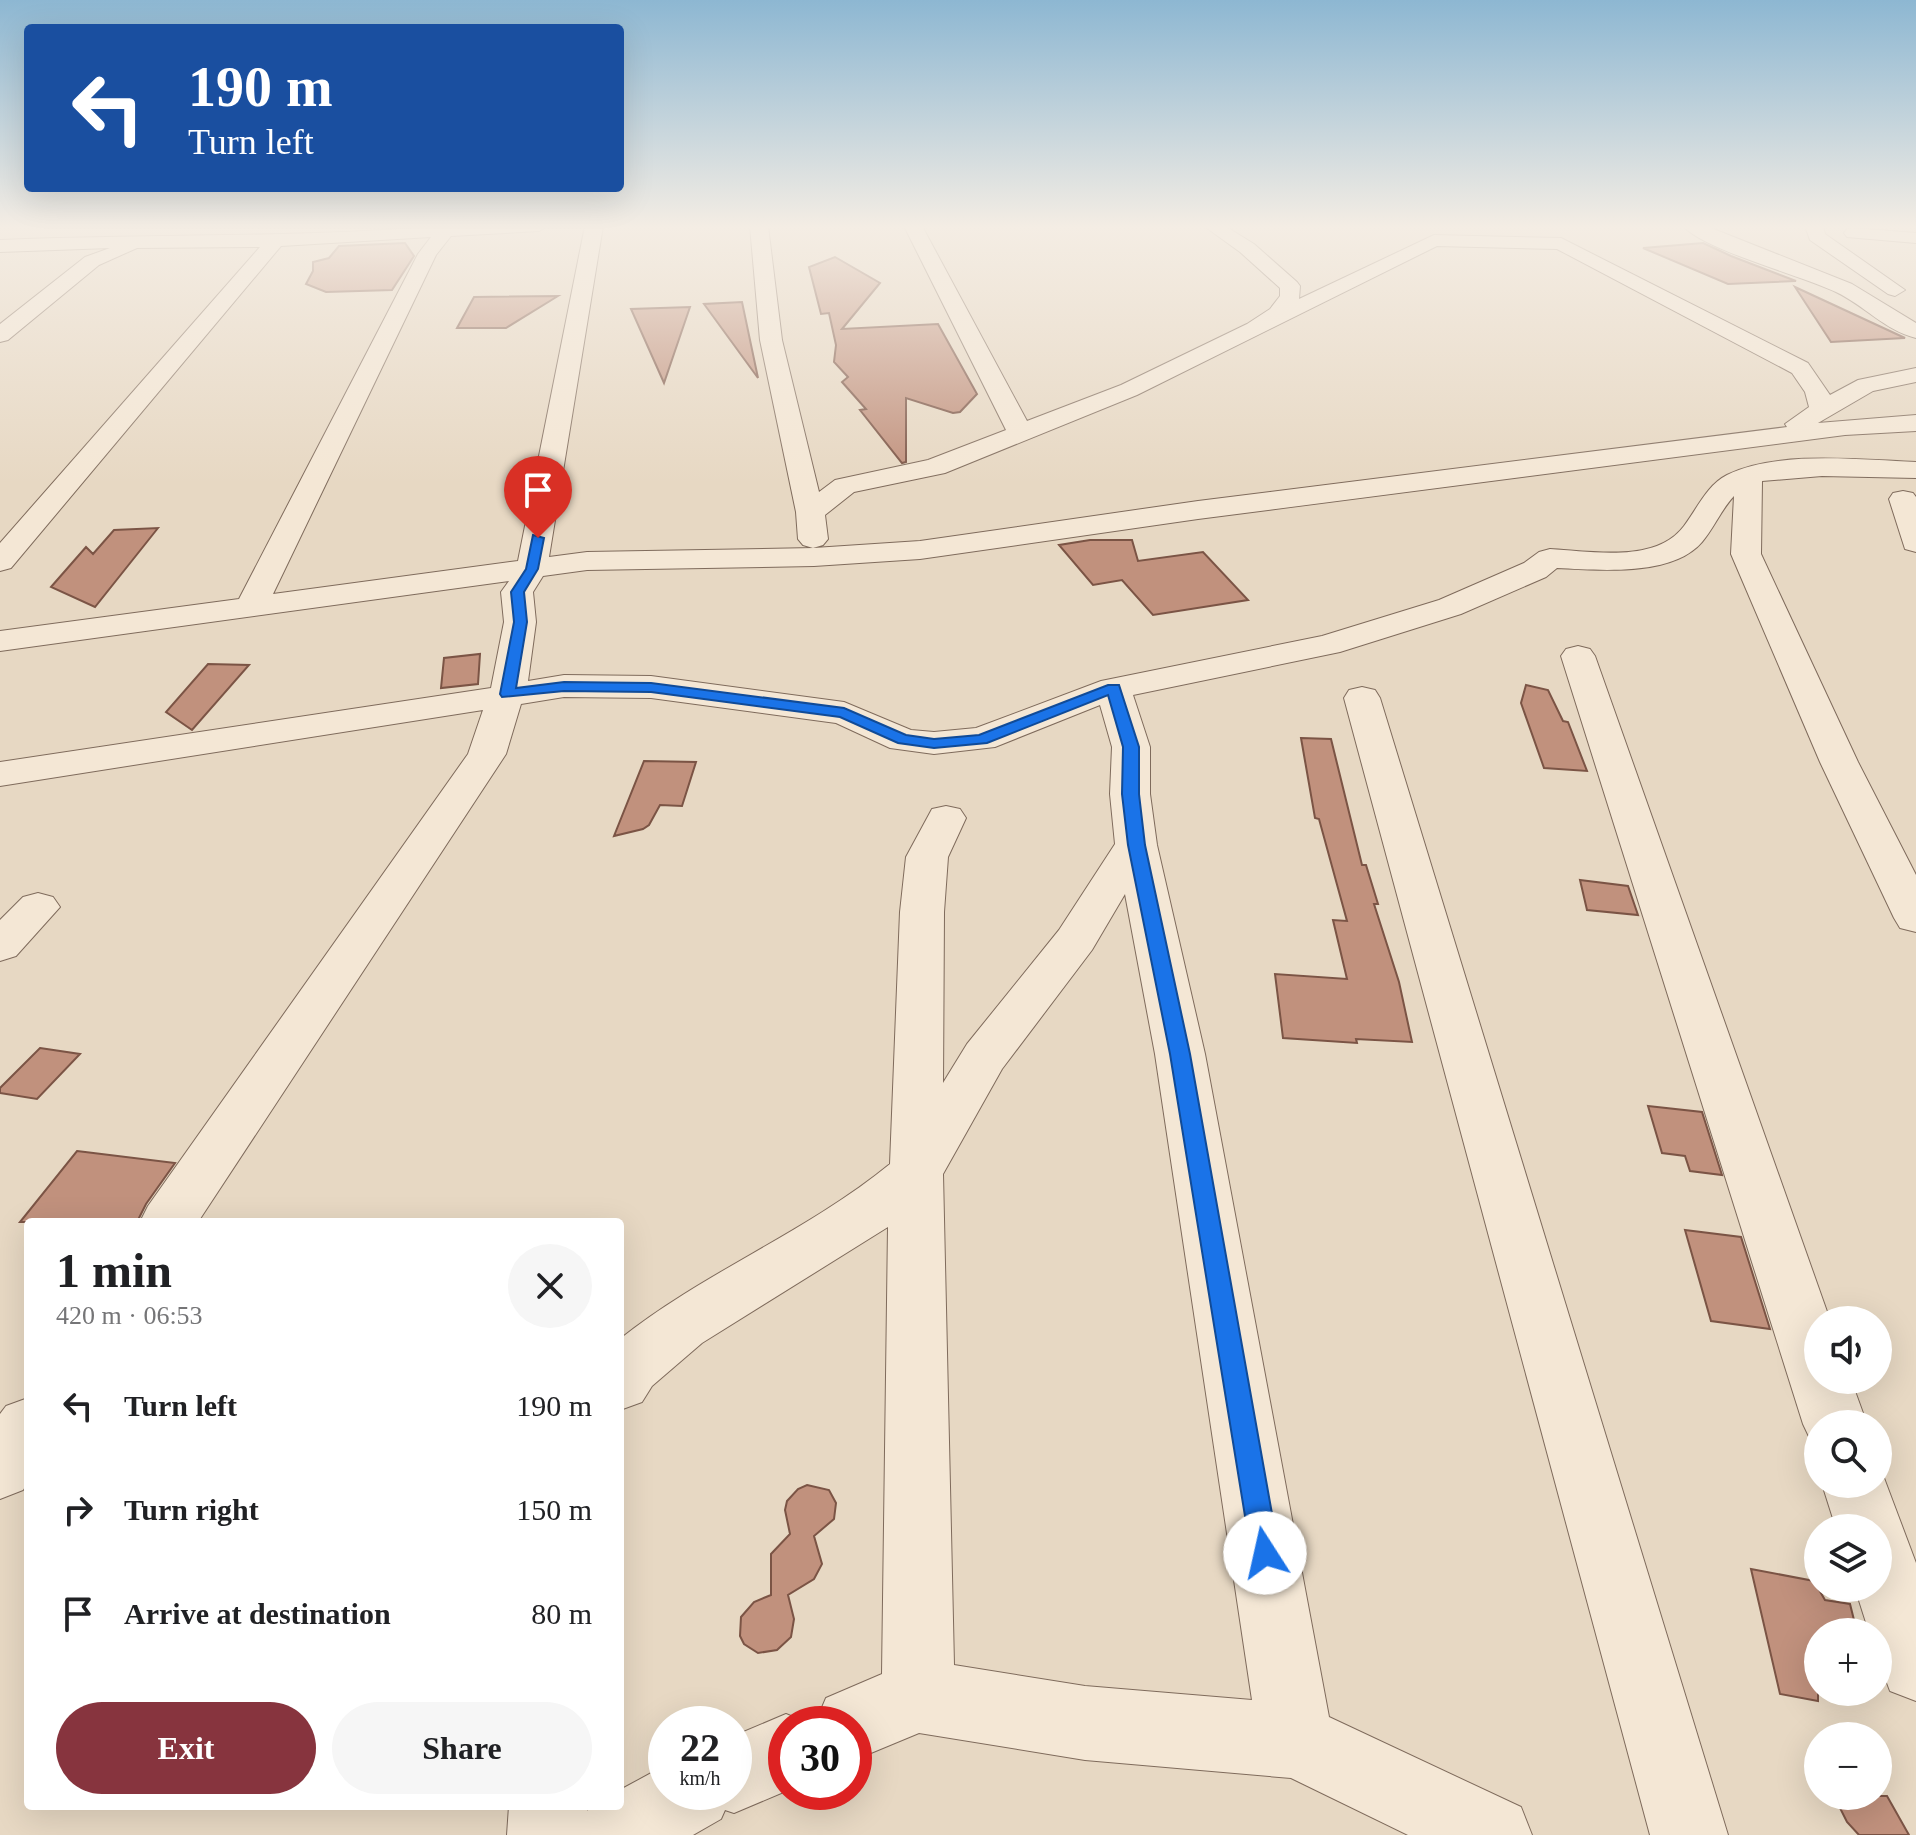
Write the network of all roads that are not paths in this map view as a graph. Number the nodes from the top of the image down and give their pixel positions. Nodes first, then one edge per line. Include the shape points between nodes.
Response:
1 (29, 312) edge
2 (214, 312) edge
3 (398, 312) edge
4 (579, 312) edge
5 (768, 312) edge
6 (957, 312) edge
7 (1278, 312) edge
8 (1290, 312) edge
9 (1691, 312) edge
10 (1880, 312) edge
11 (1255, 329) junction
12 (1916, 331) edge
13 (0, 335) edge
14 (1916, 375) edge
15 (1823, 412) junction
16 (1916, 423) edge
17 (1020, 432) junction
18 (1773, 437) junction
19 (1916, 470) edge
20 (1764, 473) junction
21 (1909, 499) edge
22 (810, 512) junction
23 (1916, 543) edge
24 (814, 557) junction
25 (0, 562) edge
26 (532, 569) junction
27 (250, 609) junction
28 (0, 641) edge
29 (1578, 656) dead end
30 (1113, 688) junction
31 (507, 694) junction
32 (1362, 698) dead end
33 (0, 774) edge
34 (946, 818) dead end
35 (1136, 845) junction
36 (38, 907) dead end
37 (1916, 918) edge
38 (0, 946) edge
39 (916, 1173) junction
40 (171, 1218) edge
41 (1804, 1331) edge
42 (624, 1376) edge
43 (24, 1433) edge
44 (0, 1468) edge
45 (1892, 1594) edge
46 (1916, 1665) edge
47 (918, 1696) junction
48 (872, 1716) edge
49 (1296, 1741) junction
50 (548, 1810) edge
51 (663, 1810) edge
52 (623, 1833) edge
53 (546, 1835) edge
54 (1493, 1835) edge
55 (1689, 1835) edge

1 - 13 street
2 - 25 street
3 - 27 street
4 - 26 street
5 - 22 street
6 - 17 street
7 - 11 street
8 - 11 street
9 - 15 street via 1800,368
10 - 12 street
11 - 17 street via 1129,390
14 - 15 street via 1866,385
15 - 18 street
16 - 18 street
17 - 22 street via 935,467 845,486
18 - 24 street via 920,550
19 - 20 street
20 - 21 street via 1857,482
20 - 30 street via 1727,487 1688,541 1664,555 1605,561 1550,558 1535,570 1450,607 1328,645
20 - 37 street via 1746,554
21 - 23 street
22 - 24 street
24 - 26 street via 587,561
26 - 27 street
26 - 31 street via 517,592 520,622
27 - 28 street
29 - 41 street
30 - 31 street via 982,739 934,743 903,740 844,713 651,687 564,686
30 - 35 street via 1131,747
31 - 33 street
31 - 40 street via 487,754
32 - 55 street
34 - 39 street via 927,857 922,912
35 - 39 street via 1076,940 984,1057
35 - 49 street via 1180,1054
36 - 38 street
39 - 42 street via 877,1206 681,1325
39 - 47 street
43 - 44 street
45 - 46 street
47 - 48 street
47 - 49 street via 1085,1723
49 - 54 street
50 - 53 street
51 - 52 street

